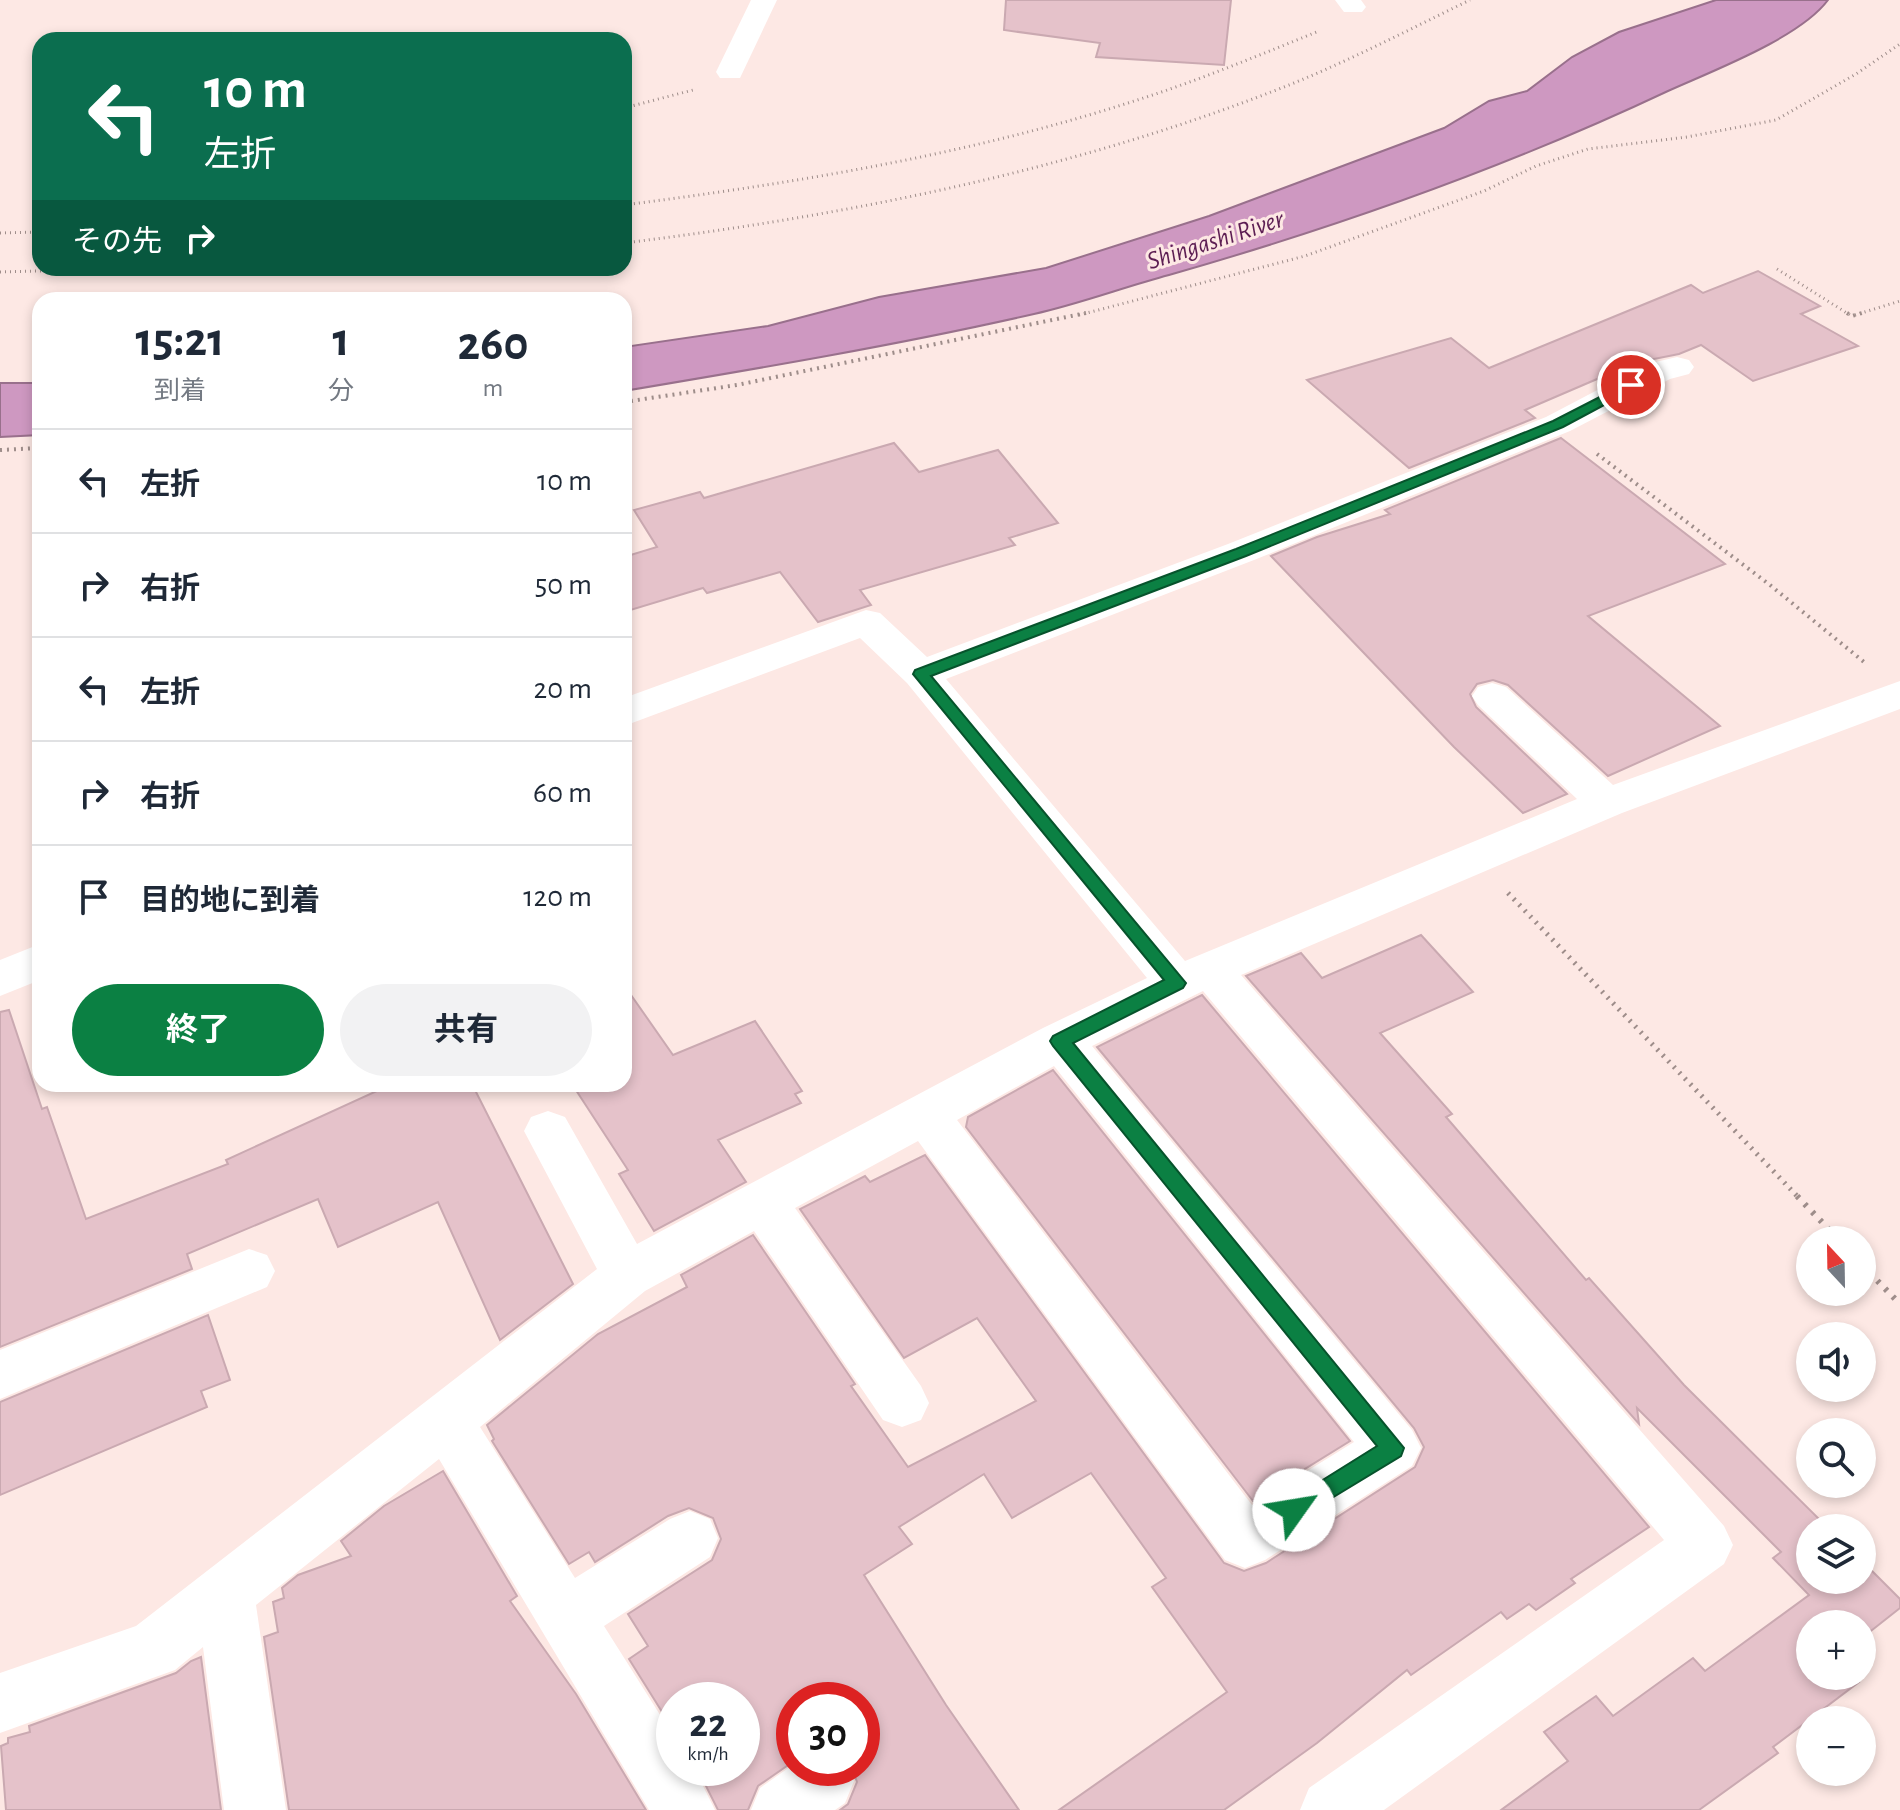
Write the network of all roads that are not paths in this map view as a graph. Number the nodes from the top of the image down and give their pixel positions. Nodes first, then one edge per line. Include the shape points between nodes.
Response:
1 (764, 0) edge
2 (730, 72) road end
3 (1677, 367) dead end
4 (921, 674) junction
5 (1900, 694) edge
6 (1492, 696) dead end
7 (632, 709) edge
8 (1607, 803) junction
9 (32, 965) edge
10 (1193, 976) junction
11 (0, 979) edge
12 (1060, 1041) junction
13 (925, 1114) junction
14 (548, 1131) dead end
15 (761, 1200) junction
16 (249, 1271) dead end
17 (627, 1275) junction
18 (0, 1375) edge
19 (902, 1403) dead end
20 (446, 1421) junction
21 (690, 1538) dead end
22 (225, 1594) junction
23 (566, 1617) junction
24 (0, 1703) edge
25 (255, 1810) edge
26 (684, 1810) edge
27 (1331, 1810) edge

1 - 2 street
3 - 4 street via 1659,371 1558,424
4 - 7 street via 866,622 768,640
4 - 10 street
5 - 8 street
6 - 8 street
8 - 10 street
9 - 11 street
10 - 12 street
10 - 27 street via 1704,1545
12 - 13 street
12 - 13 street via 1393,1448 1245,1541
13 - 15 street
14 - 17 street
15 - 17 street
15 - 19 street
16 - 18 street
17 - 20 street
20 - 22 street
20 - 23 street
21 - 23 street
22 - 24 street via 154,1649
22 - 25 street
23 - 26 street

